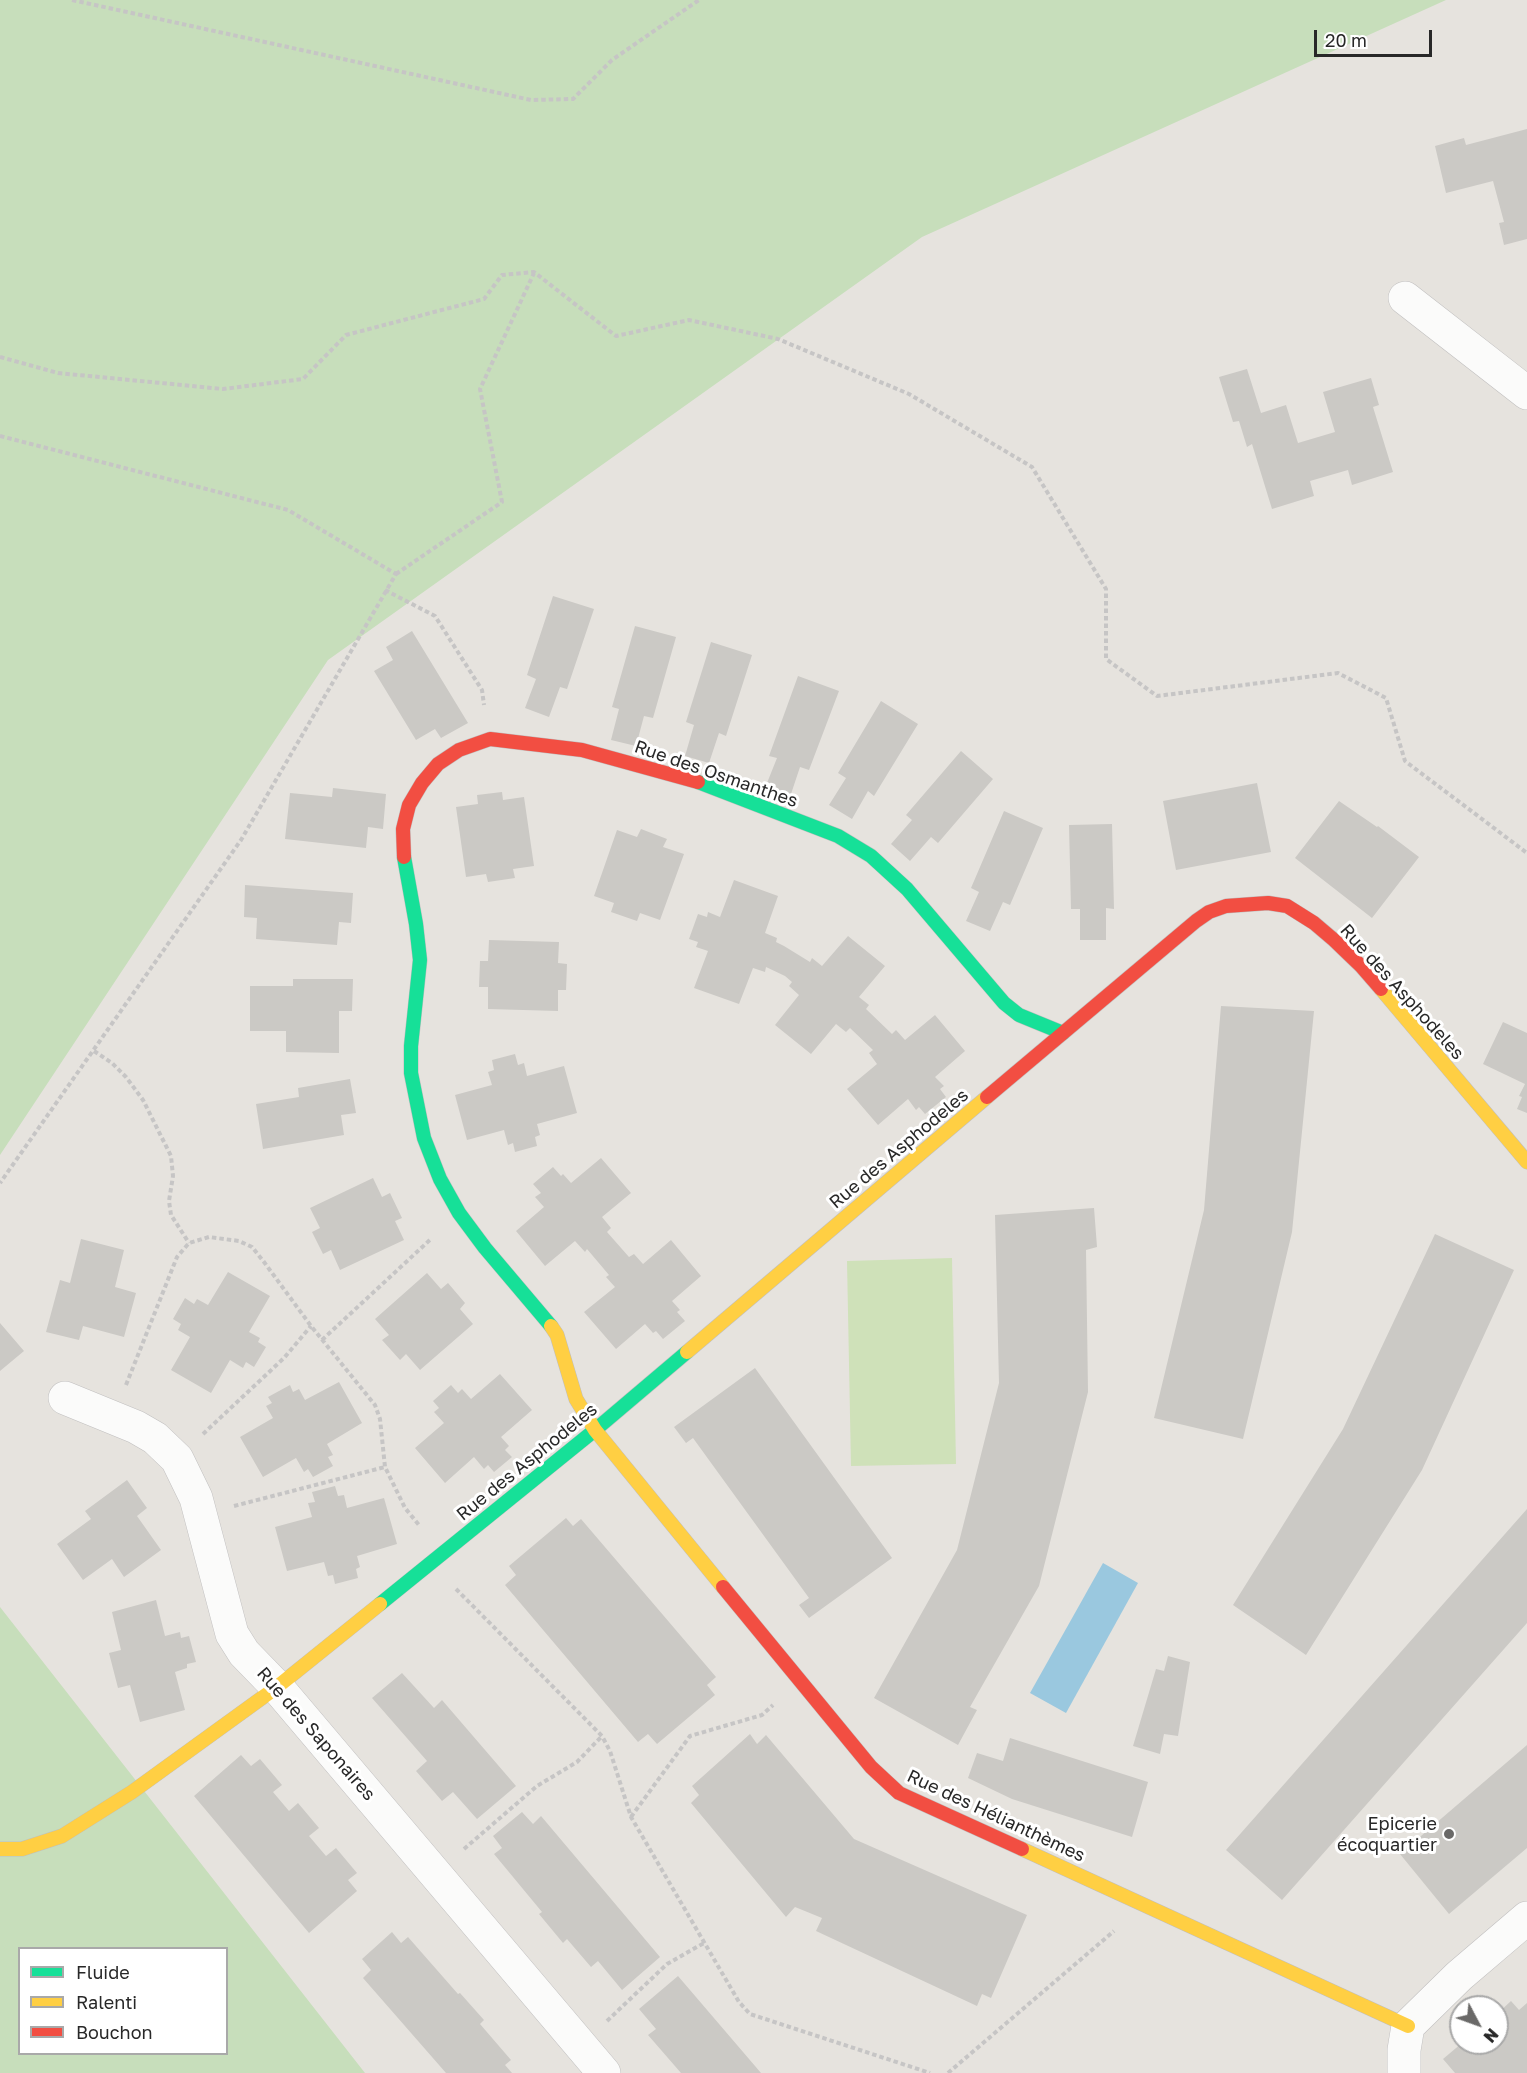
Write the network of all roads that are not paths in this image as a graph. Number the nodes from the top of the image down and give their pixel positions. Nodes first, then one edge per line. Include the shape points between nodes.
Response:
1 (1404, 297) dead end
2 (1527, 393) edge
3 (1063, 1033) junction
4 (1527, 1162) edge
5 (65, 1398) dead end
6 (595, 1431) junction
7 (277, 1687) junction
8 (0, 1849) edge
9 (1527, 1918) edge
10 (1408, 2026) junction
11 (604, 2073) edge
12 (1404, 2073) edge

1 - 2 street
3 - 4 street, Rue des Asphodeles via 1209,912 1247,903 1287,906 1314,923 1361,966
3 - 6 street, Rue des Asphodeles
3 - 6 street, Rue des Osmanthes via 1035,1023 1004,1003 892,874 838,836 686,778 582,750 490,739 459,750 438,764 409,805 403,829 420,960 411,1073 424,1138 436,1171 459,1213 557,1335 576,1399
5 - 7 street, Rue des Saponaires via 113,1416 155,1438 177,1459 196,1497 232,1634 244,1653
6 - 7 street, Rue des Asphodeles
6 - 10 street, Rue des Hélianthèmes via 871,1767 899,1793
7 - 8 street, Rue des Asphodeles via 132,1792 62,1836 22,1849
7 - 11 street, Rue des Saponaires
9 - 10 street
10 - 12 street

